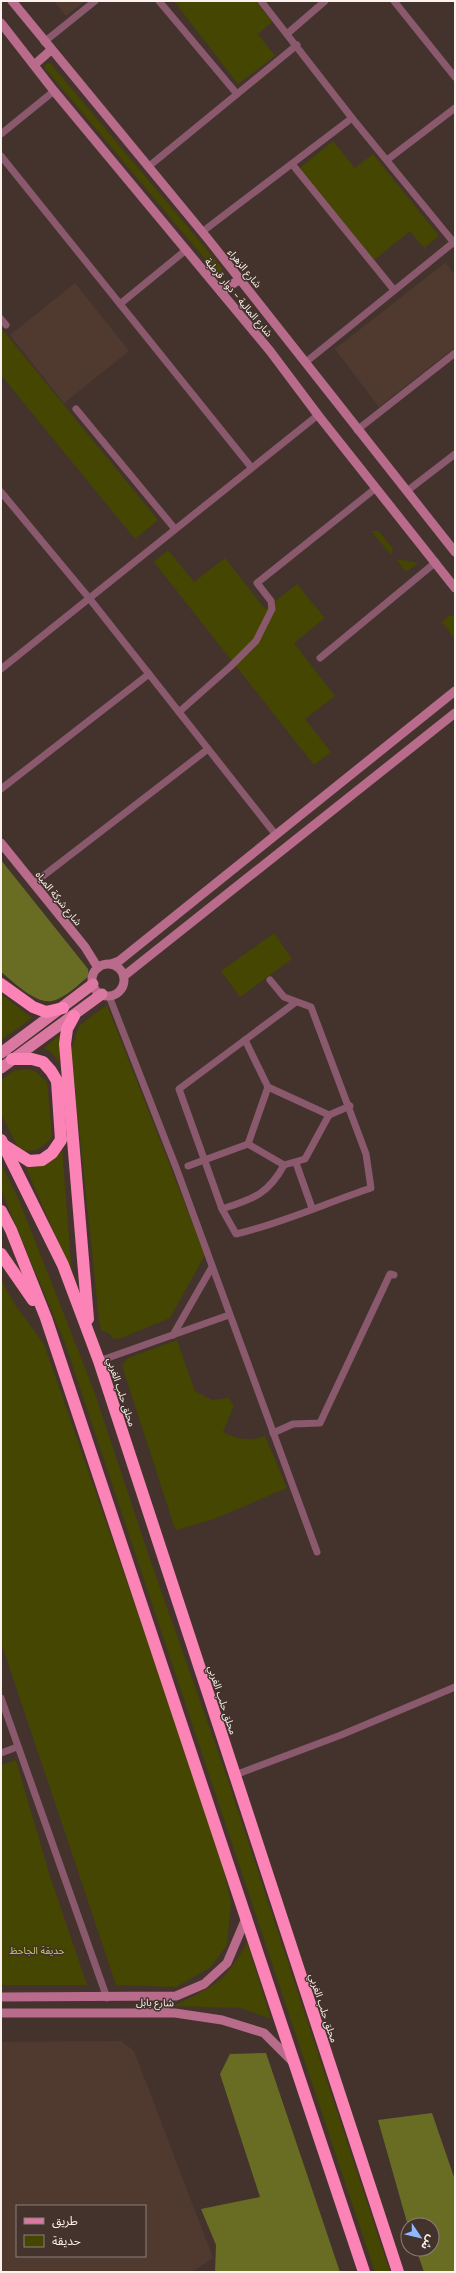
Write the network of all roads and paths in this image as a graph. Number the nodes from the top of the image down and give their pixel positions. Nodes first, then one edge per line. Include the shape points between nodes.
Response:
1 (12, 1) edge
2 (95, 1) edge
3 (159, 1) edge
4 (261, 1) edge
5 (325, 1) edge
6 (394, 1) edge
7 (1, 23) edge
8 (288, 33) junction
9 (44, 42) junction
10 (297, 45) junction
11 (51, 50) junction
12 (34, 65) junction
13 (455, 77) edge
14 (54, 91) junction
15 (237, 94) junction
16 (455, 108) edge
17 (352, 118) junction
18 (1, 134) edge
19 (1, 156) edge
20 (387, 160) junction
21 (292, 164) junction
22 (148, 167) junction
23 (202, 232) junction
24 (455, 243) edge
25 (186, 250) junction
26 (240, 279) junction
27 (394, 290) junction
28 (221, 292) junction
29 (120, 304) junction
30 (1, 318) edge
31 (6, 324) dead end
32 (455, 354) edge
33 (306, 362) junction
34 (76, 409) dead end
35 (318, 415) junction
36 (358, 430) junction
37 (455, 454) edge
38 (251, 467) junction
39 (376, 488) junction
40 (406, 491) junction
41 (1, 492) edge
42 (175, 529) junction
43 (455, 552) edge
44 (436, 562) junction
45 (455, 588) edge
46 (89, 598) junction
47 (320, 658) dead end
48 (1, 669) edge
49 (149, 674) junction
50 (455, 691) edge
51 (179, 712) junction
52 (455, 713) edge
53 (208, 749) junction
54 (1, 789) edge
55 (276, 835) junction
56 (1, 843) edge
57 (34, 883) junction
58 (111, 964) junction
59 (98, 968) junction
60 (124, 976) junction
61 (270, 980) dead end
62 (1, 984) edge
63 (93, 984) junction
64 (105, 995) junction
65 (296, 1002) junction
66 (63, 1008) junction
67 (74, 1016) junction
68 (245, 1040) junction
69 (6, 1056) edge
70 (1, 1068) edge
71 (268, 1087) junction
72 (350, 1106) junction
73 (329, 1115) junction
74 (2, 1142) edge
75 (248, 1144) junction
76 (204, 1160) junction
77 (296, 1163) junction
78 (284, 1165) junction
79 (188, 1166) dead end
80 (312, 1208) junction
81 (222, 1209) junction
82 (1, 1211) edge
83 (1, 1254) edge
84 (212, 1267) junction
85 (394, 1275) dead end
86 (229, 1315) junction
87 (46, 1318) junction
88 (89, 1334) junction
89 (173, 1335) junction
90 (99, 1361) junction
91 (273, 1433) junction
92 (317, 1552) dead end
93 (455, 1687) edge
94 (1, 1698) edge
95 (17, 1747) junction
96 (1, 1753) edge
97 (235, 1775) junction
98 (247, 1916) junction
99 (1, 1997) edge
100 (166, 1997) junction
101 (107, 1998) junction
102 (166, 2012) junction
103 (1, 2013) edge
104 (294, 2063) junction
105 (364, 2272) edge
106 (398, 2272) edge

1 - 9 main road, شارع الزهراء
2 - 9 street
3 - 15 street
4 - 8 street
5 - 8 street
6 - 13 street
7 - 12 main road, شارع المالية - دوار قرطبة
8 - 10 street
9 - 11 main road, شارع الزهراء
10 - 15 street
10 - 17 street
11 - 12 main road
11 - 22 main road, شارع الزهراء
12 - 14 main road, شارع المالية - دوار قرطبة
14 - 18 street
14 - 25 main road, شارع المالية - دوار قرطبة
15 - 22 street
16 - 20 street
17 - 20 street
17 - 21 street
19 - 29 street
20 - 24 street
21 - 23 street
21 - 27 street
22 - 23 main road, شارع الزهراء
23 - 26 main road, شارع الزهراء
24 - 27 street
25 - 28 main road, شارع المالية - دوار قرطبة
25 - 29 street
26 - 28 main road
26 - 33 main road, شارع الزهراء
27 - 33 street
28 - 35 main road, شارع المالية - دوار قرطبة
29 - 38 street
30 - 31 street
32 - 36 street
33 - 36 main road, شارع الزهراء
34 - 42 street
35 - 38 street
35 - 39 main road, شارع المالية - دوار قرطبة
36 - 40 main road, شارع الزهراء
37 - 40 street
38 - 42 street
39 - 44 main road, شارع المالية - دوار قرطبة
39 - 51 street via 257,583 271,602 272,609 256,641
40 - 43 main road, شارع الزهراء
41 - 46 street
42 - 46 street
44 - 45 main road, شارع المالية - دوار قرطبة
44 - 47 street
46 - 48 street
46 - 49 street
49 - 51 street
49 - 54 street
50 - 55 main road
51 - 53 street
52 - 60 main road
53 - 55 street
53 - 57 street
55 - 58 main road via 119,961
56 - 57 main road, شارع شركة المياه
57 - 59 main road, شارع شركة المياه via 85,947
58 - 59 main road
58 - 60 main road via 119,968
59 - 63 main road via 93,975
60 - 64 main road via 121,989
61 - 65 street via 284,997
62 - 66 highway via 33,1007 46,1012
63 - 64 main road
63 - 66 main road
64 - 67 main road
64 - 84 street via 177,1170
65 - 68 street
65 - 72 street via 311,1007
66 - 69 main road
67 - 69 main road
67 - 88 highway via 67,1029 65,1044
68 - 71 street
68 - 76 street via 179,1089
69 - 70 main road
69 - 74 highway via 43,1062 51,1071 57,1081 61,1140 52,1153 42,1160 28,1161
71 - 73 street
71 - 75 street
72 - 73 street
72 - 80 street via 366,1154 371,1188
73 - 77 street via 305,1159
74 - 88 highway, محلق حلب الغربي via 63,1265
75 - 76 street
75 - 78 street
76 - 79 street
76 - 81 street
77 - 78 street
77 - 80 street
78 - 81 street via 271,1186 261,1194
80 - 81 street via 266,1227 236,1234
82 - 87 highway
83 - 87 highway
84 - 86 street
84 - 89 street
85 - 91 street via 390,1274 320,1422 293,1424
86 - 89 street
86 - 91 street
87 - 98 highway
88 - 90 highway, محلق حلب الغربي
89 - 90 street
90 - 97 highway, محلق حلب الغربي
91 - 92 street
93 - 97 street via 341,1735
94 - 95 street
95 - 96 street
95 - 101 street
97 - 106 highway, محلق حلب الغربي
98 - 100 main road via 227,1963 204,1984 176,1996
98 - 104 highway
99 - 101 main road
100 - 101 main road
100 - 102 street
102 - 103 main road, شارع بابل
102 - 104 main road, شارع بابل via 222,2020 264,2033
104 - 105 highway

